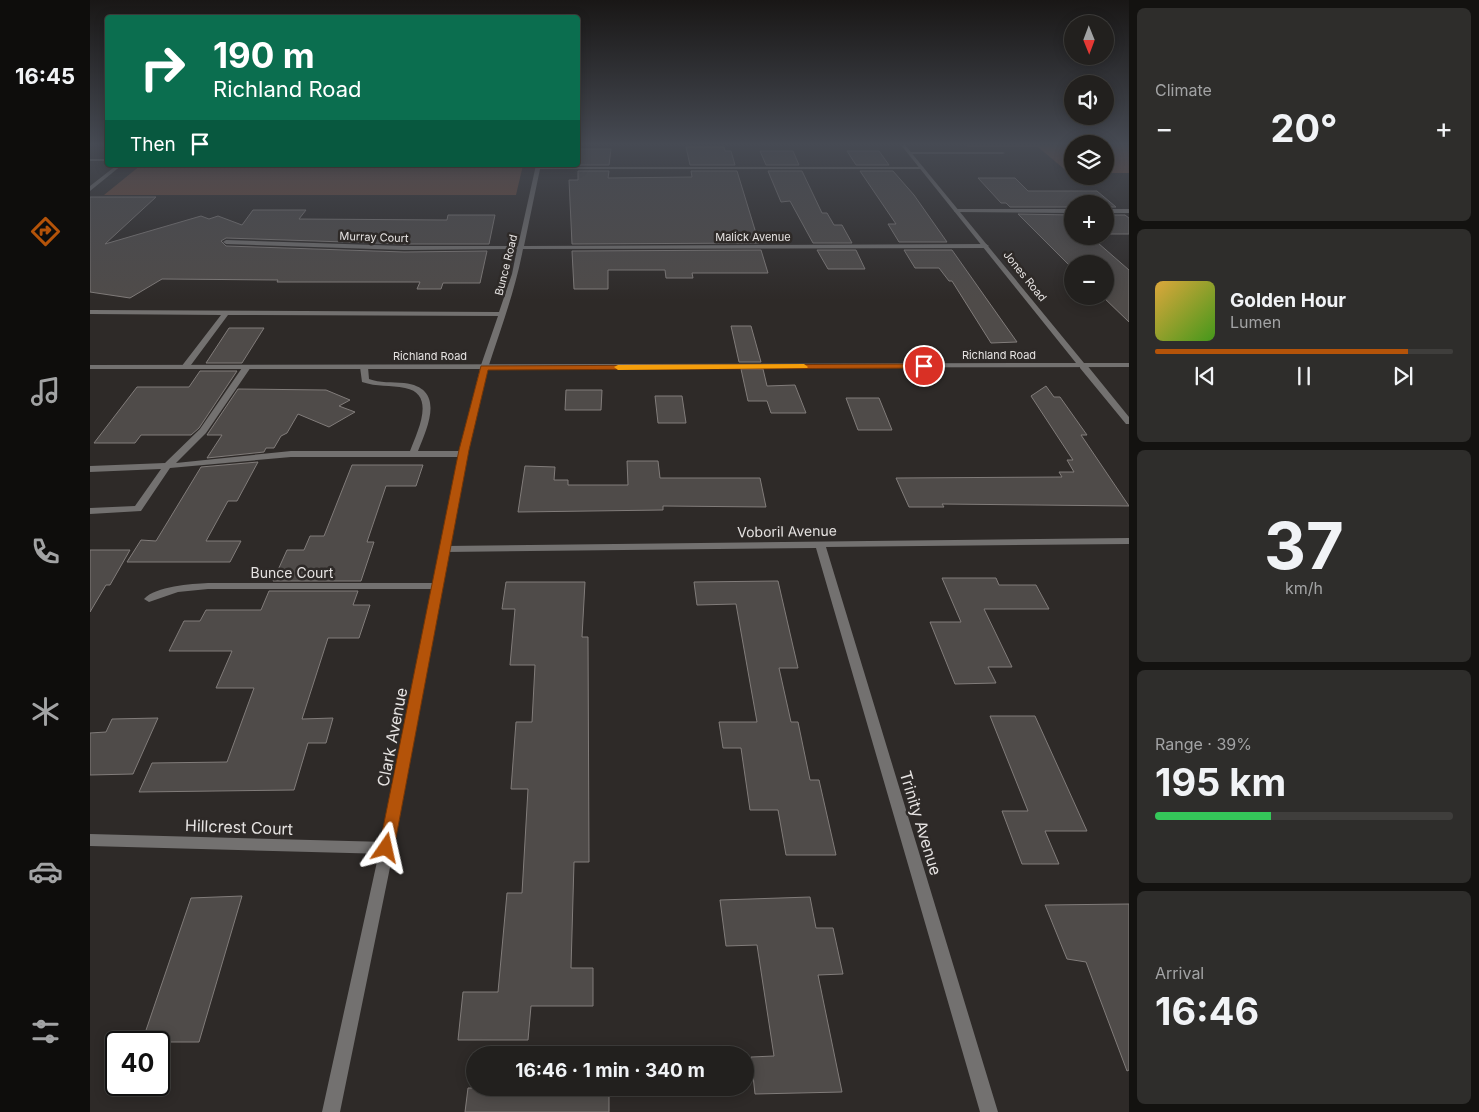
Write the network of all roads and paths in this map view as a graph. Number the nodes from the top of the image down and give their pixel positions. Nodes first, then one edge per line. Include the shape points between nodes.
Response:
1 (532, 197) edge
2 (945, 197) edge
3 (956, 211) junction
4 (1064, 211) edge
5 (1114, 211) edge
6 (1129, 211) edge
7 (226, 242) dead end
8 (986, 246) junction
9 (521, 248) junction
10 (90, 312) edge
11 (226, 313) junction
12 (503, 314) junction
13 (1083, 366) junction
14 (1129, 366) edge
15 (90, 367) edge
16 (185, 367) junction
17 (247, 367) junction
18 (364, 367) junction
19 (484, 368) junction
20 (1129, 422) edge
21 (413, 454) junction
22 (464, 454) junction
23 (167, 466) junction
24 (90, 469) edge
25 (90, 511) edge
26 (1129, 541) edge
27 (820, 544) junction
28 (445, 549) junction
29 (438, 586) junction
30 (149, 599) dead end
31 (90, 840) edge
32 (386, 848) junction
33 (331, 1112) edge
34 (989, 1112) edge

1 - 9 street, Bunce Road
2 - 3 street, Jones Road
3 - 4 street
3 - 8 street, Jones Road
5 - 6 street
7 - 9 street, Murray Court via 374,248
8 - 9 street, Malick Avenue
8 - 13 street, Jones Road
9 - 12 street, Bunce Road
10 - 11 street
11 - 12 street
11 - 16 street
12 - 19 street, Bunce Road
13 - 14 street, Richland Road
13 - 19 street, Richland Road
13 - 20 street, Jones Road
15 - 16 street, Richland Road
16 - 17 street, Richland Road
17 - 18 street, Richland Road
17 - 23 street via 203,431
18 - 19 street, Richland Road
18 - 21 street via 365,380 379,386 414,388 424,396 429,411
19 - 22 street, Clark Avenue
21 - 22 street
21 - 23 street via 291,454
22 - 28 street, Clark Avenue
23 - 24 street
23 - 25 street via 138,509
26 - 27 street, Voboril Avenue
27 - 28 street, Voboril Avenue
27 - 34 street, Trinity Avenue
28 - 29 street, Clark Avenue
29 - 30 street, Bunce Court via 208,586 162,592
29 - 32 street, Clark Avenue
31 - 32 street, Hillcrest Court
32 - 33 street, Clark Avenue

